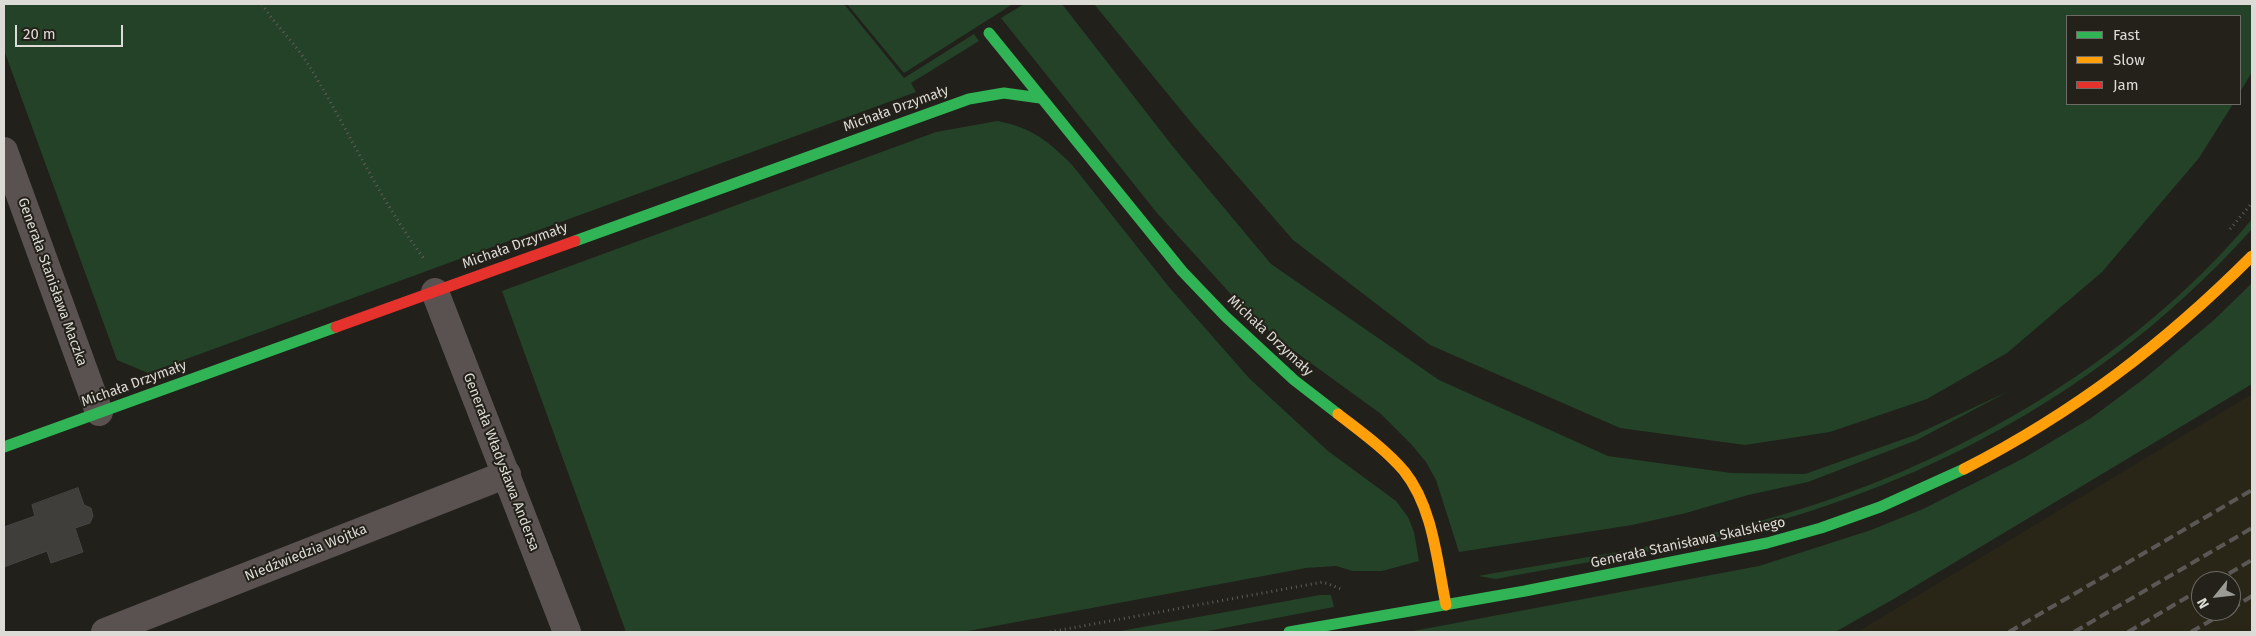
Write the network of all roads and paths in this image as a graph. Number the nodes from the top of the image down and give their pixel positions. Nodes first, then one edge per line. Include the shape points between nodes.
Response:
1 (262, 4) edge
2 (989, 32) dead end
3 (1040, 98) junction
4 (4, 151) edge
5 (2252, 203) edge
6 (2227, 234) dead end
7 (2252, 256) edge
8 (440, 289) junction
9 (99, 412) junction
10 (4, 447) edge
11 (507, 474) junction
12 (1351, 587) dead end
13 (1446, 605) junction
14 (104, 632) edge
15 (567, 632) edge
16 (1050, 632) edge
17 (1289, 632) edge

1 - 8 path via 307,62
2 - 3 street, Michała Drzymały
3 - 8 street, Michała Drzymały via 995,92 969,99
3 - 13 street, Michała Drzymały via 1182,271 1226,317 1294,380 1382,448 1405,473 1430,527
4 - 9 street, Generała Stanisława Maczka
5 - 6 path
7 - 13 street, Generała Stanisława Skalskiego via 2165,338 2077,403 1992,454 1894,501 1755,547
8 - 9 street, Michała Drzymały
8 - 11 street, Generała Władysława Andersa
9 - 10 street, Michała Drzymały
11 - 14 street, Niedźwiedzia Wojtka
11 - 15 street, Generała Władysława Andersa
12 - 16 path via 1341,589 1323,582
13 - 17 street, Generała Stanisława Skalskiego

